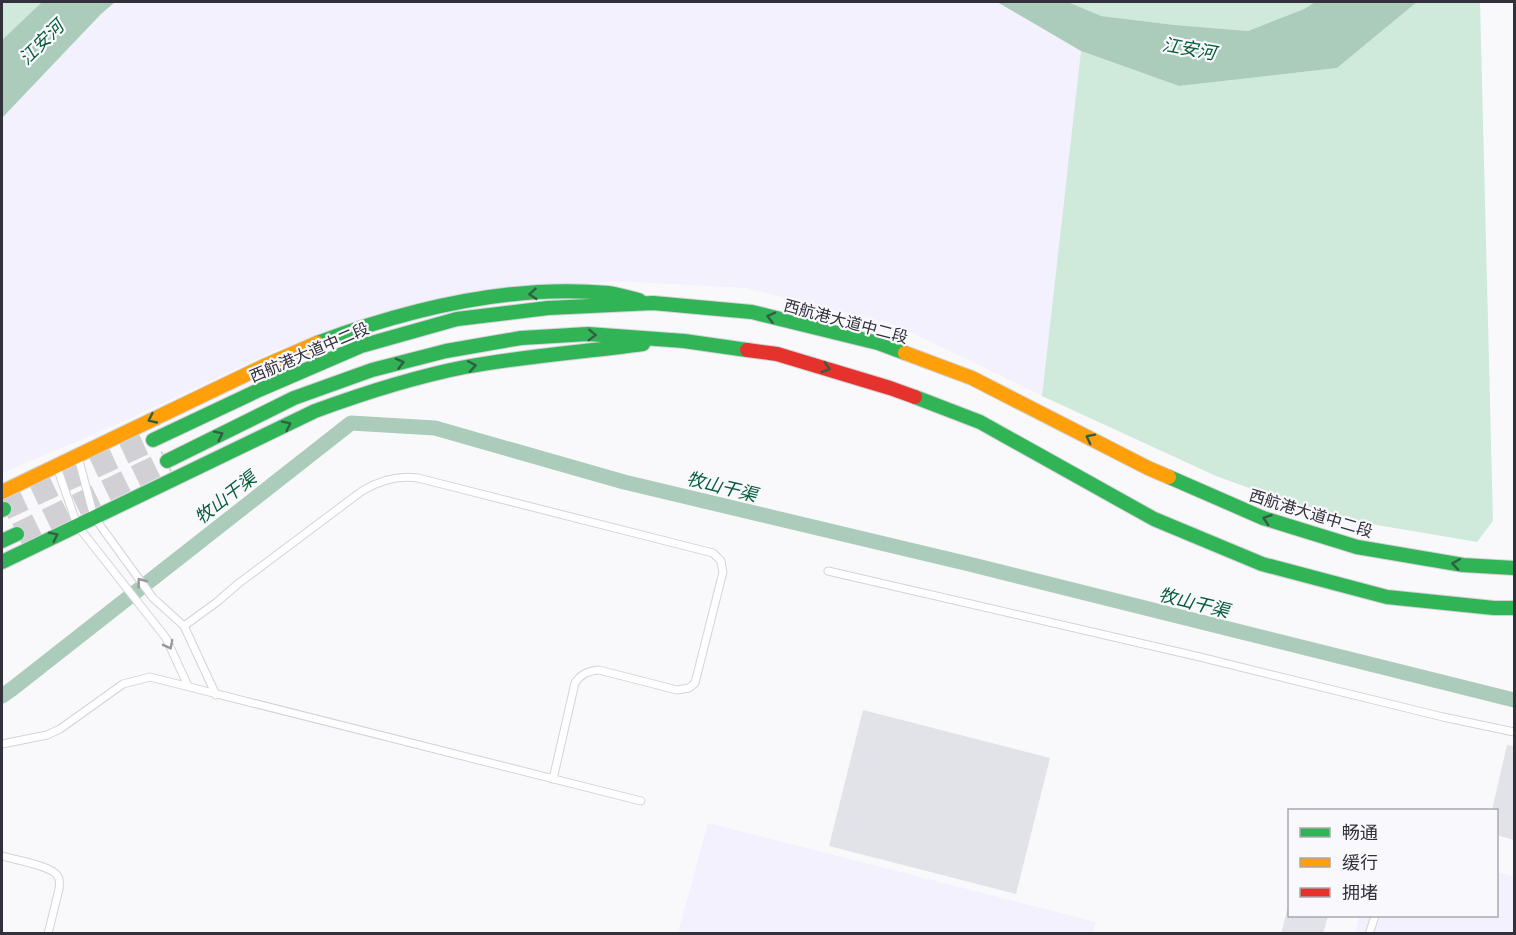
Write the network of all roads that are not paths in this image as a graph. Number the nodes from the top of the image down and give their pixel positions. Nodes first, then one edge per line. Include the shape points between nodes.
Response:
1 (653, 303) junction
2 (672, 340) junction
3 (153, 440) tunnel mouth
4 (78, 455) junction
5 (167, 461) tunnel mouth
6 (56, 465) junction
7 (2, 492) edge
8 (94, 517) junction
9 (77, 525) junction
10 (17, 534) tunnel mouth
11 (2, 541) edge
12 (2, 561) edge
13 (1515, 568) edge
14 (828, 571) dead end
15 (1515, 608) edge
16 (184, 626) junction
17 (188, 686) junction
18 (216, 695) junction
19 (1515, 732) edge
20 (2, 744) edge
21 (554, 780) junction
22 (641, 801) dead end
23 (2, 856) edge
24 (1374, 917) edge
25 (48, 933) edge
26 (1370, 933) edge

1 - 3 main road, 西航港大道中二段 via 548,308 457,319 361,346
1 -> 4 main road via 610,293 560,291 492,297 368,325 305,347
13 -> 1 main road, 西航港大道中二段 via 1463,565 1358,547 1263,518 1148,468 972,378 878,343 752,312
5 -> 2 main road via 294,398 372,369 446,351 521,338 588,334
8 -> 2 main road via 315,411 365,392 466,366
2 -> 15 main road via 777,354 891,388 980,423 1154,519 1262,564 1387,597
4 - 6 main road
4 - 8 lane
6 - 7 main road
6 - 9 lane
8 - 9 main road
16 -> 8 lane via 153,598
12 -> 9 main road
9 -> 17 lane via 166,638
10 - 11 main road
14 - 19 lane
16 - 18 lane
16 - 21 lane via 362,491 380,481 406,476 713,553 721,561 723,572 695,683 677,690 599,670 579,677
17 - 18 lane
17 - 20 lane via 150,677 130,681 60,729
18 - 21 lane
21 - 22 lane
23 - 25 lane via 47,868 58,876 59,889
24 - 26 lane

